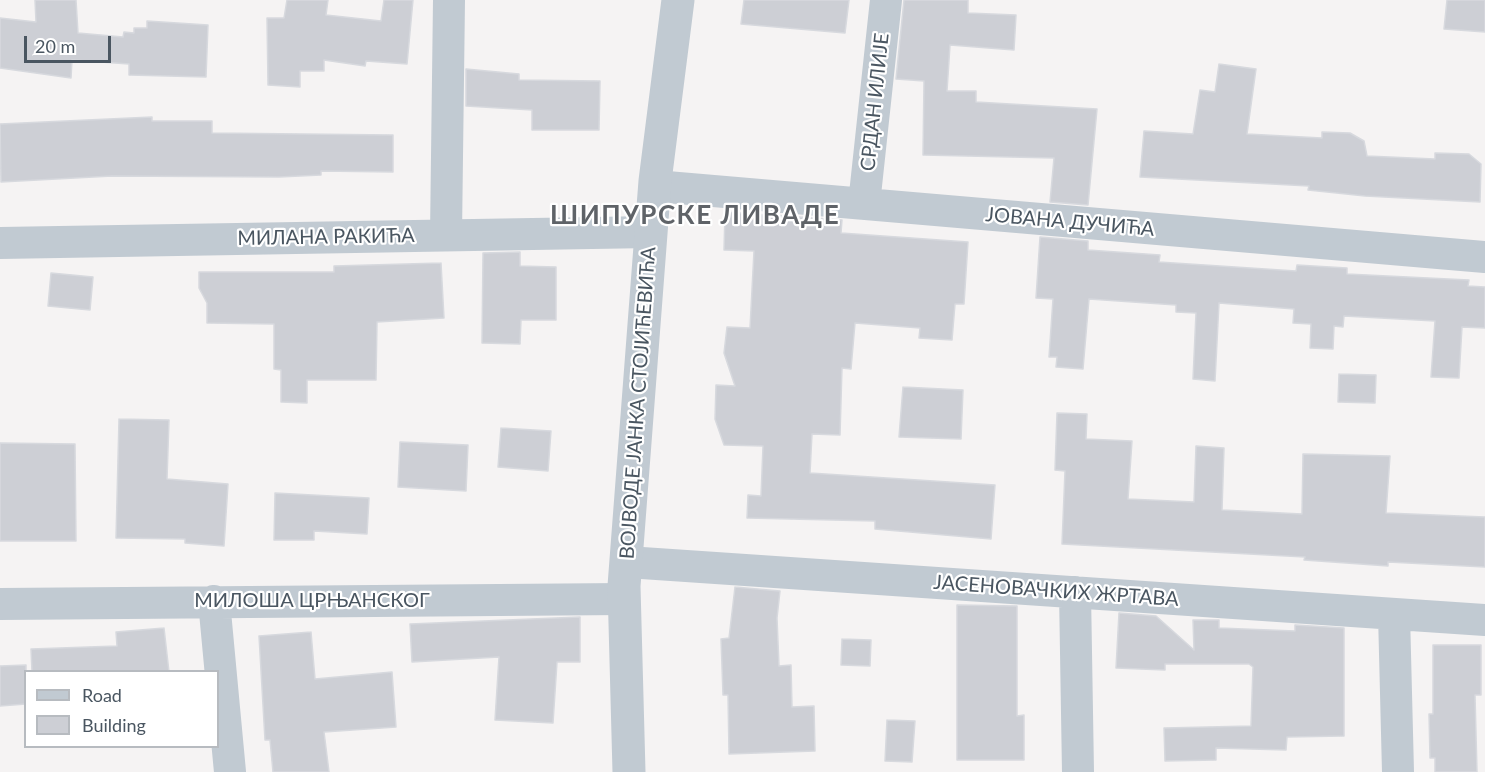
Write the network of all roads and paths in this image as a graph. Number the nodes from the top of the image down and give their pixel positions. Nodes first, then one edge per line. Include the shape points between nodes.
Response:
1 (449, 0) edge
2 (678, 0) edge
3 (886, 0) edge
4 (655, 186) junction
5 (864, 204) junction
6 (651, 232) junction
7 (446, 235) junction
8 (0, 243) edge
9 (1485, 257) edge
10 (627, 562) junction
11 (1075, 592) junction
12 (624, 599) junction
13 (214, 601) junction
14 (0, 604) edge
15 (1394, 614) junction
16 (1485, 620) edge
17 (230, 772) edge
18 (629, 772) edge
19 (1078, 772) edge
20 (1398, 772) edge

1 - 7 street
2 - 4 street, ВОЈВОДЕ ЈАНКА СТОЈИЋЕВИЋА
3 - 5 street, СРДАН ИЛИЈЕ
4 - 5 street, ЈОВАНА ДУЧИЋА
4 - 6 street, ВОЈВОДЕ ЈАНКА СТОЈИЋЕВИЋА
5 - 9 street, ЈОВАНА ДУЧИЋА
6 - 7 street, МИЛАНА РАКИЋА
6 - 10 street, ВОЈВОДЕ ЈАНКА СТОЈИЋЕВИЋА
7 - 8 street, МИЛАНА РАКИЋА
10 - 11 street, ЈАСЕНОВАЧКИХ ЖРТАВА
10 - 12 street, ВОЈВОДЕ ЈАНКА СТОЈИЋЕВИЋА
11 - 15 street, ЈАСЕНОВАЧКИХ ЖРТАВА
11 - 19 street
12 - 13 street, МИЛОША ЦРЊАНСКОГ
12 - 18 street, ВОЈВОДЕ ЈАНКА СТОЈИЋЕВИЋА
13 - 14 street, МИЛОША ЦРЊАНСКОГ
13 - 17 street
15 - 16 street, ЈАСЕНОВАЧКИХ ЖРТАВА
15 - 20 street

